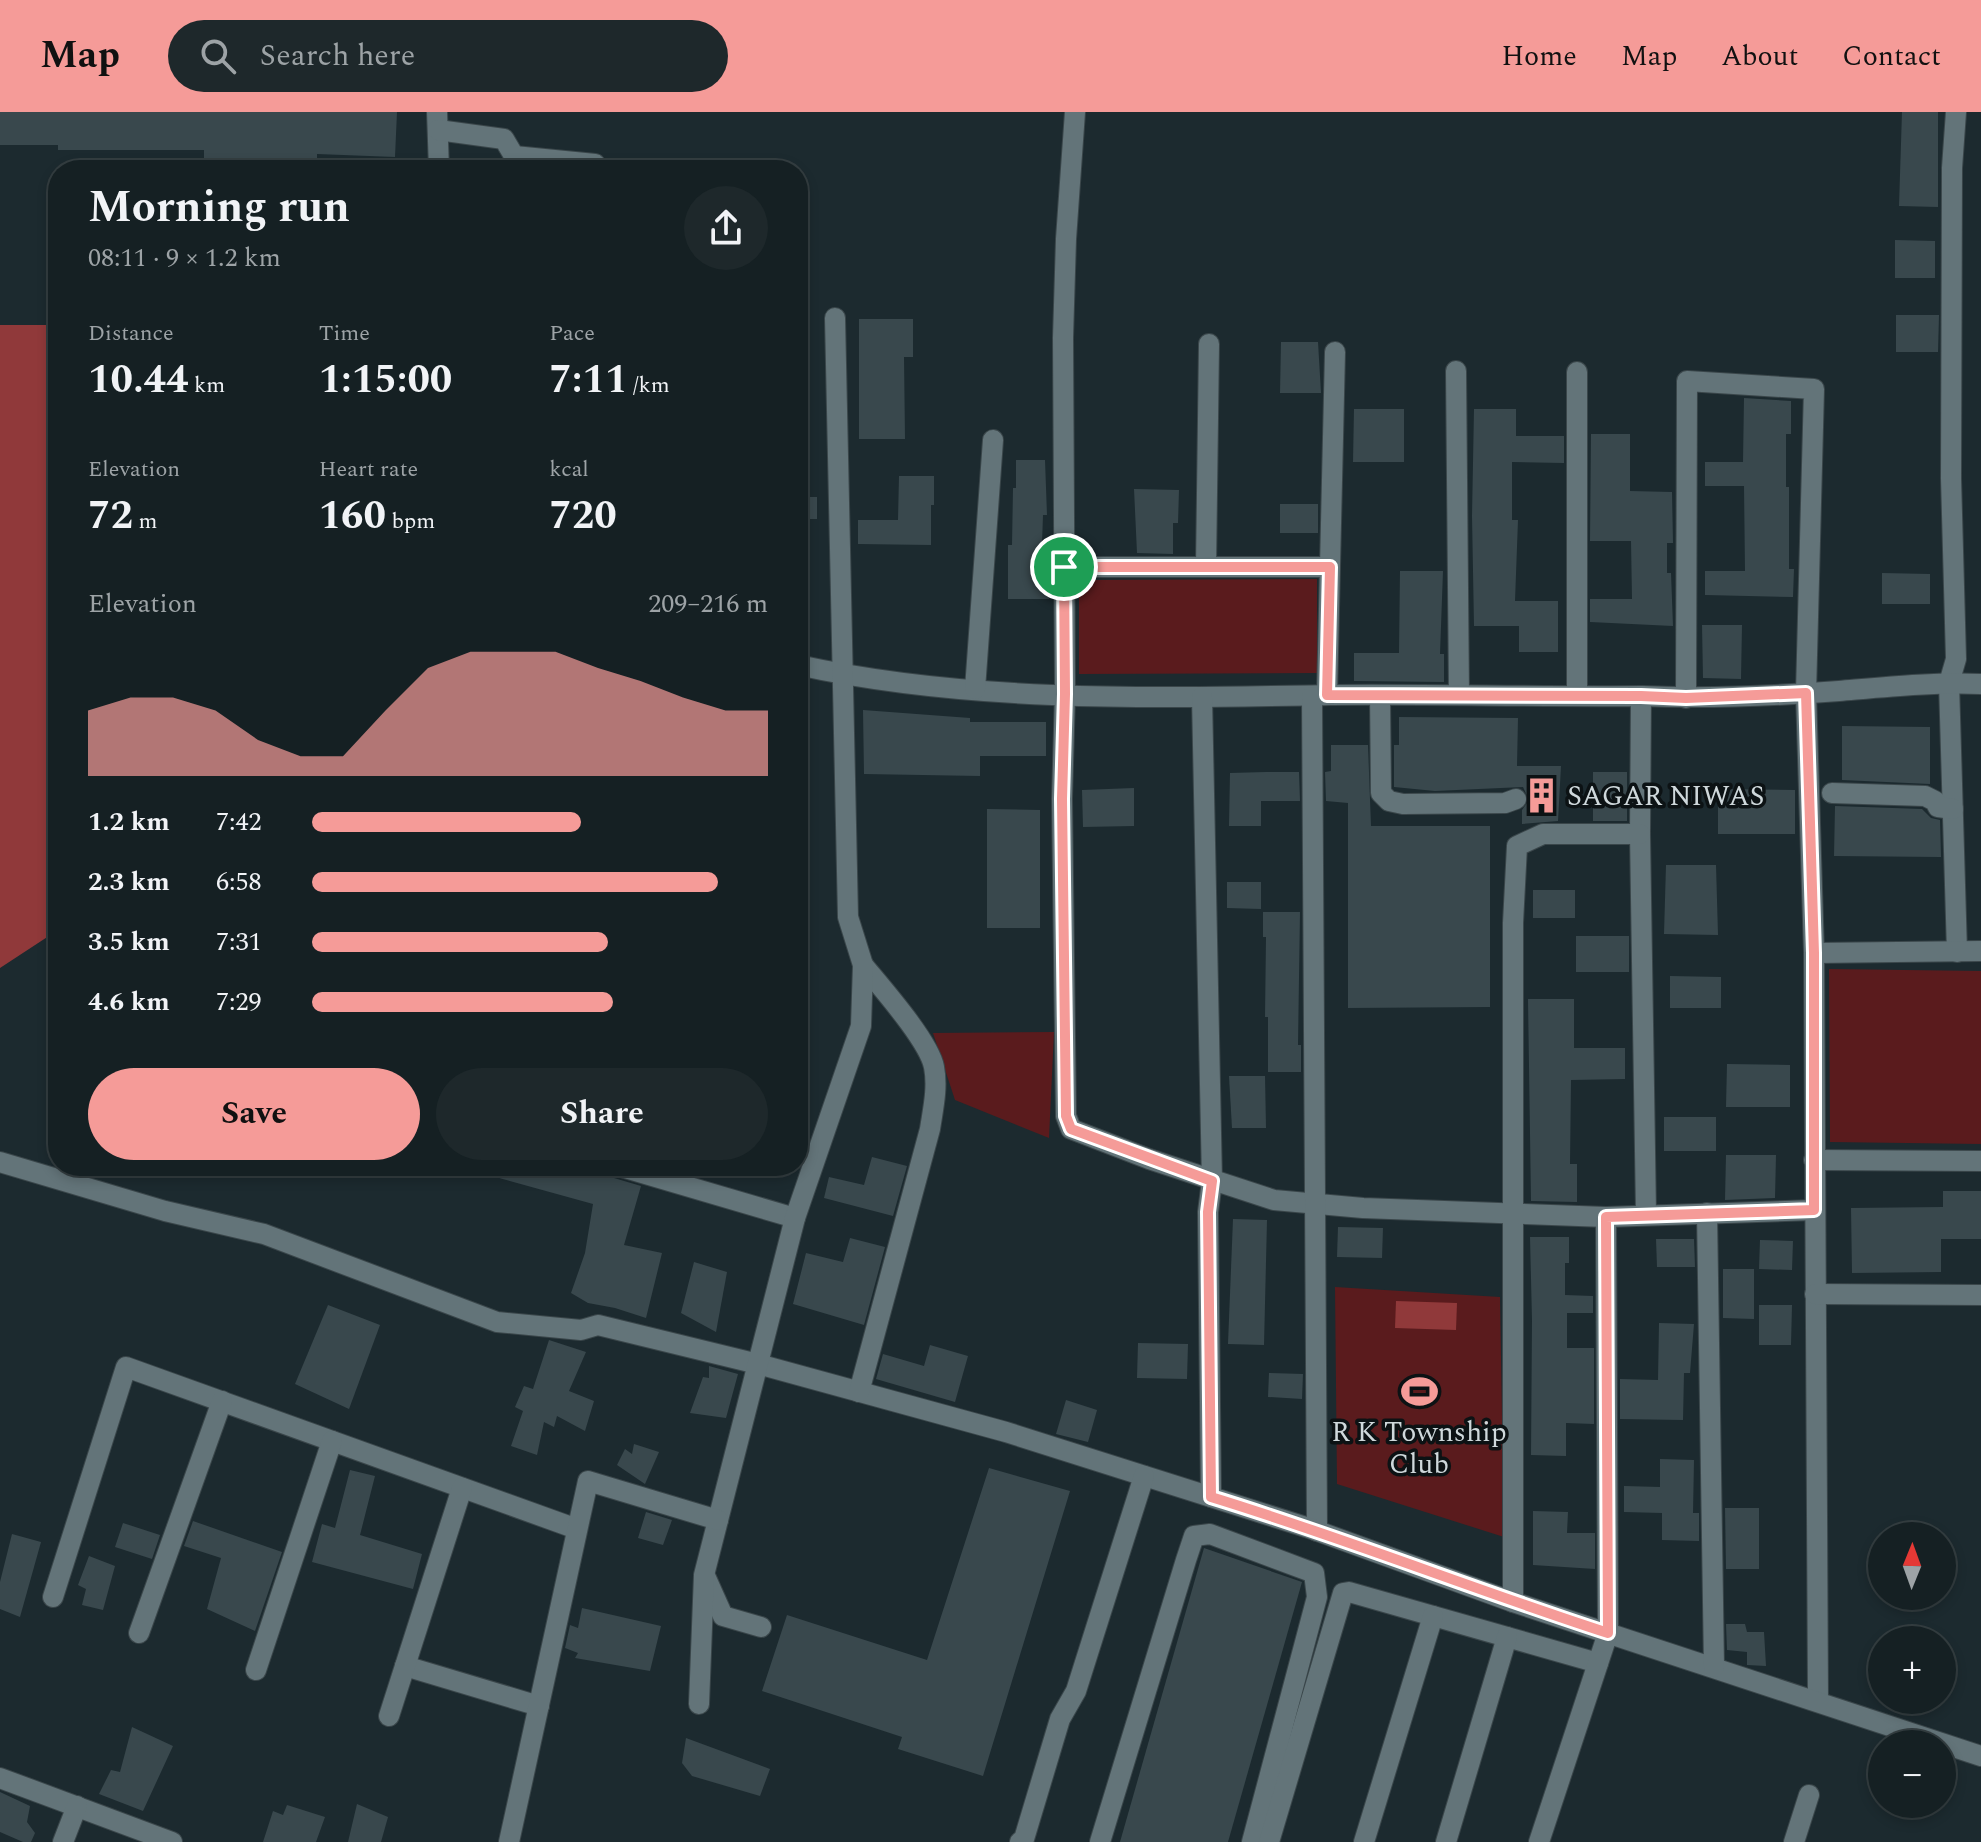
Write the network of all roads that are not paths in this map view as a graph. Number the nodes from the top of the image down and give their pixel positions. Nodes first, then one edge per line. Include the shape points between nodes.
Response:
1 (1075, 112) edge
2 (1956, 112) edge
3 (438, 121) edge
4 (439, 160) edge
5 (554, 160) edge
6 (835, 318) dead end
7 (1209, 344) dead end
8 (1335, 352) dead end
9 (1456, 371) dead end
10 (1577, 372) dead end
11 (993, 440) dead end
12 (1064, 567) junction
13 (1206, 567) junction
14 (1330, 567) junction
15 (808, 667) edge
16 (842, 675) junction
17 (1949, 683) junction
18 (1981, 684) edge
19 (975, 689) junction
20 (1806, 693) junction
21 (1065, 694) junction
22 (1380, 695) junction
23 (1459, 695) junction
24 (1319, 696) junction
25 (1577, 696) junction
26 (1641, 696) junction
27 (1202, 697) junction
28 (1686, 698) junction
29 (1832, 793) dead end
30 (1516, 799) dead end
31 (1953, 809) junction
32 (1640, 834) junction
33 (1981, 951) edge
34 (1957, 952) junction
35 (1814, 953) junction
36 (863, 965) junction
37 (1814, 1160) junction
38 (1981, 1161) edge
39 (0, 1162) edge
40 (652, 1176) edge
41 (1212, 1181) junction
42 (1315, 1204) junction
43 (1814, 1210) junction
44 (1707, 1213) junction
45 (1515, 1214) junction
46 (1646, 1214) junction
47 (1606, 1217) junction
48 (795, 1218) junction
49 (1815, 1294) junction
50 (1981, 1295) edge
51 (758, 1364) junction
52 (859, 1392) junction
53 (222, 1401) junction
54 (332, 1441) junction
55 (1144, 1476) junction
56 (462, 1488) junction
57 (1211, 1497) junction
58 (1240, 1506) junction
59 (718, 1520) junction
60 (1282, 1520) junction
61 (577, 1529) junction
62 (1317, 1531) junction
63 (1232, 1541) junction
64 (1275, 1557) junction
65 (704, 1575) junction
66 (53, 1597) dead end
67 (1513, 1602) junction
68 (1433, 1616) junction
69 (761, 1627) dead end
70 (139, 1633) dead end
71 (1608, 1633) junction
72 (1507, 1637) junction
73 (1598, 1663) junction
74 (405, 1666) junction
75 (1714, 1667) junction
76 (256, 1670) dead end
77 (1818, 1701) junction
78 (699, 1704) dead end
79 (539, 1706) junction
80 (389, 1716) dead end
81 (1981, 1756) edge
82 (0, 1778) edge
83 (1809, 1795) dead end
84 (77, 1806) junction
85 (1022, 1841) edge
86 (63, 1842) edge
87 (171, 1842) edge
88 (509, 1842) edge
89 (1100, 1842) edge
90 (1252, 1842) edge
91 (1269, 1842) edge
92 (1364, 1842) edge
93 (1446, 1842) edge
94 (1539, 1842) edge
95 (1794, 1842) edge

1 - 12 street via 1063,338
2 - 17 street via 1951,478 1956,659
3 - 4 street
3 - 5 street via 504,139 514,156
6 - 16 street
7 - 13 street
8 - 14 street
9 - 23 street
10 - 25 street
11 - 19 street
12 - 13 street
12 - 21 street
13 - 14 street
14 - 24 street
15 - 16 street
16 - 19 street
16 - 36 street via 848,917
17 - 18 street
17 - 20 street
17 - 31 street
19 - 21 street
20 - 28 street
20 - 28 street via 1814,389 1687,381
20 - 35 street
21 - 27 street
21 - 41 street via 1066,1116 1071,1129
22 - 23 street
22 - 24 street
22 - 30 street via 1381,793 1389,801 1476,804
23 - 25 street
24 - 27 street
24 - 42 street
25 - 26 street
26 - 28 street
26 - 32 street
27 - 41 street
29 - 31 street via 1925,796 1938,807
31 - 34 street
32 - 45 street via 1543,834 1517,846
32 - 46 street
33 - 34 street
34 - 35 street
35 - 37 street
36 - 48 street via 861,1026
36 - 52 street via 934,1064 936,1087 930,1129
37 - 38 street
37 - 43 street
39 - 51 street via 264,1234 497,1322 581,1330 598,1325
40 - 48 street
41 - 42 street via 1274,1200
41 - 57 street
42 - 45 street
42 - 62 street
43 - 44 street
43 - 49 street
44 - 46 street
44 - 75 street
45 - 47 street
45 - 67 street
46 - 47 street
47 - 71 street
48 - 51 street
49 - 50 street
49 - 77 street
51 - 52 street
51 - 59 street
52 - 55 street
53 - 54 street
53 - 66 street via 126,1367
53 - 70 street
54 - 56 street
54 - 76 street
55 - 57 street
55 - 85 street
56 - 61 street
56 - 74 street
57 - 58 street
58 - 60 street
58 - 63 street
59 - 61 street via 588,1481
59 - 65 street
60 - 62 street
60 - 64 street
61 - 79 street
62 - 67 street
63 - 64 street
63 - 89 street via 1210,1534 1194,1536
64 - 90 street via 1314,1573 1317,1597
65 - 69 street via 723,1616
65 - 78 street
67 - 71 street
68 - 72 street
68 - 91 street via 1343,1593
68 - 92 street
71 - 73 street
71 - 75 street
72 - 73 street
72 - 93 street
73 - 94 street
74 - 79 street
74 - 80 street
75 - 77 street
77 - 81 street
79 - 88 street
82 - 84 street
83 - 95 street
84 - 86 street
84 - 87 street

